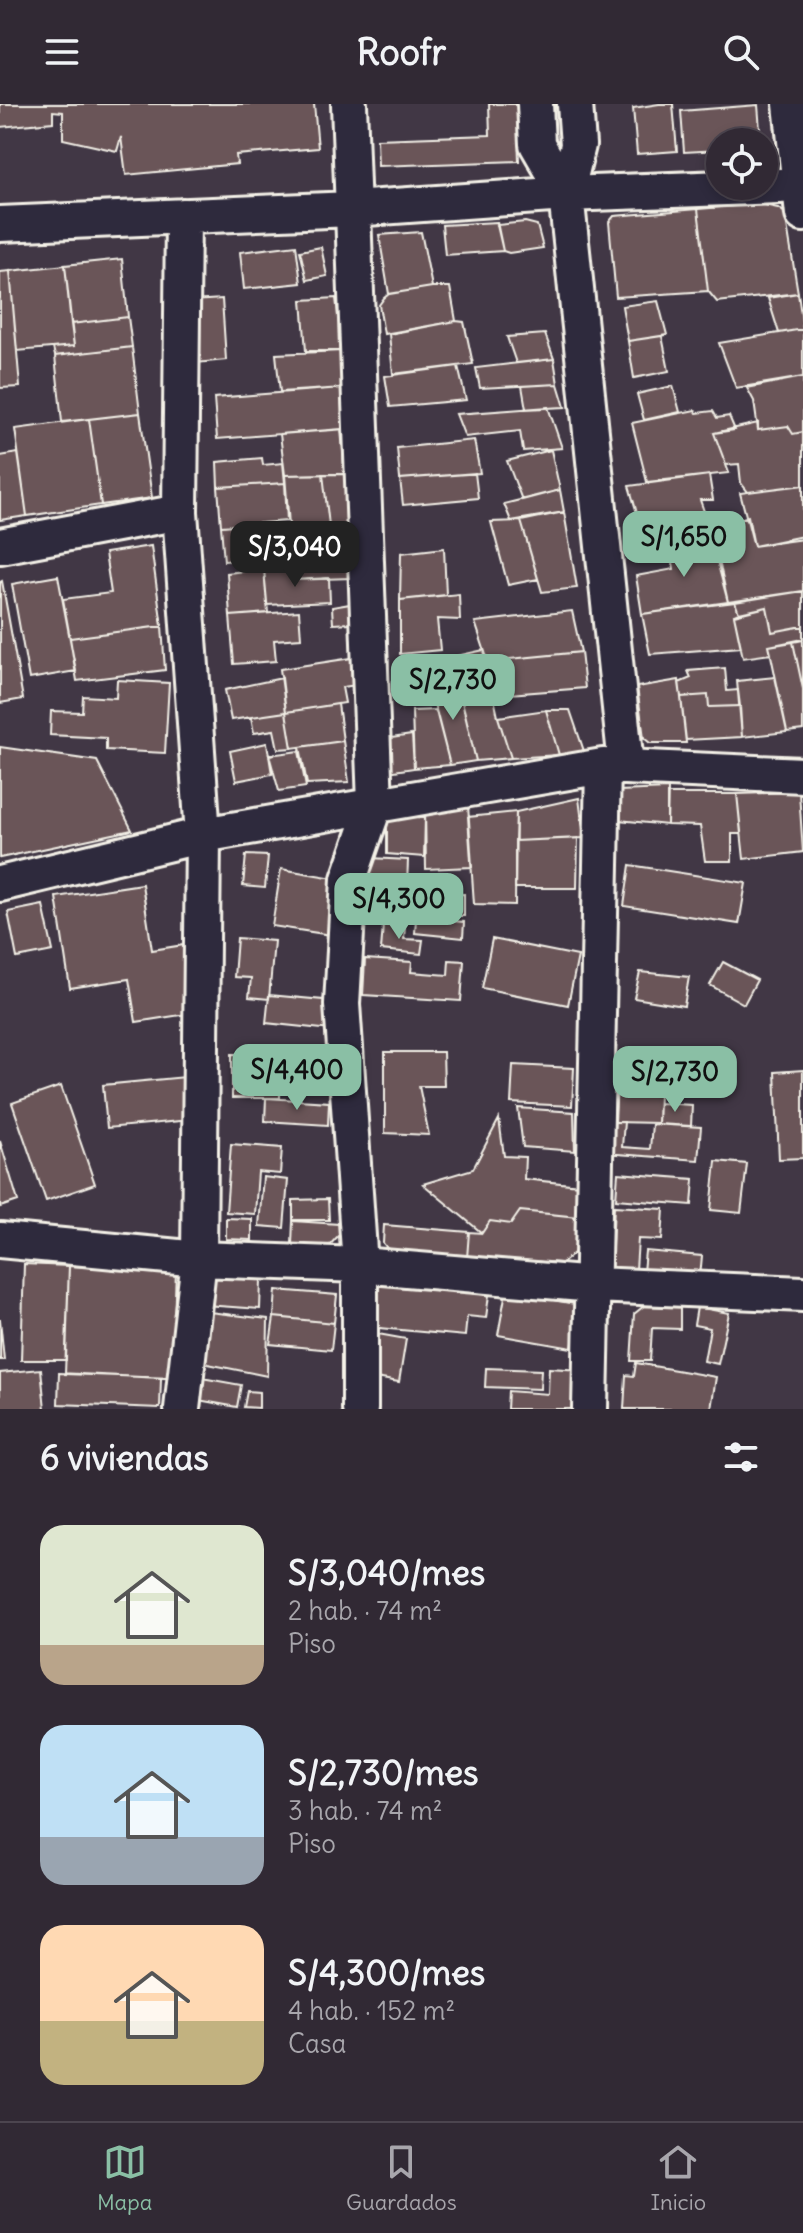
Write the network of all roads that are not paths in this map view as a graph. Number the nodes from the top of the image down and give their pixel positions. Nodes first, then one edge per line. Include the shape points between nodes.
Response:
1 (349, 104) edge
2 (535, 104) edge
3 (575, 104) edge
4 (791, 104) edge
5 (566, 194) junction
6 (801, 195) edge
7 (352, 209) junction
8 (183, 216) junction
9 (0, 224) edge
10 (180, 512) junction
11 (0, 546) edge
12 (614, 765) junction
13 (803, 775) edge
14 (375, 804) junction
15 (203, 835) junction
16 (0, 884) edge
17 (0, 1240) edge
18 (199, 1259) junction
19 (360, 1265) junction
20 (594, 1285) junction
21 (803, 1294) edge
22 (182, 1409) edge
23 (360, 1409) edge
24 (590, 1409) edge

1 - 7 street
2 - 5 street via 537,144
3 - 5 street via 578,145
4 - 6 street
5 - 6 street
5 - 7 street
5 - 12 street
7 - 8 street
7 - 14 street
8 - 9 street
8 - 10 street
10 - 11 street
10 - 15 street
12 - 13 street
12 - 14 street
12 - 20 street
14 - 15 street
14 - 19 street via 349,879 342,1004
15 - 16 street
15 - 18 street
17 - 18 street
18 - 19 street
18 - 22 street
19 - 20 street
19 - 23 street
20 - 21 street
20 - 24 street

